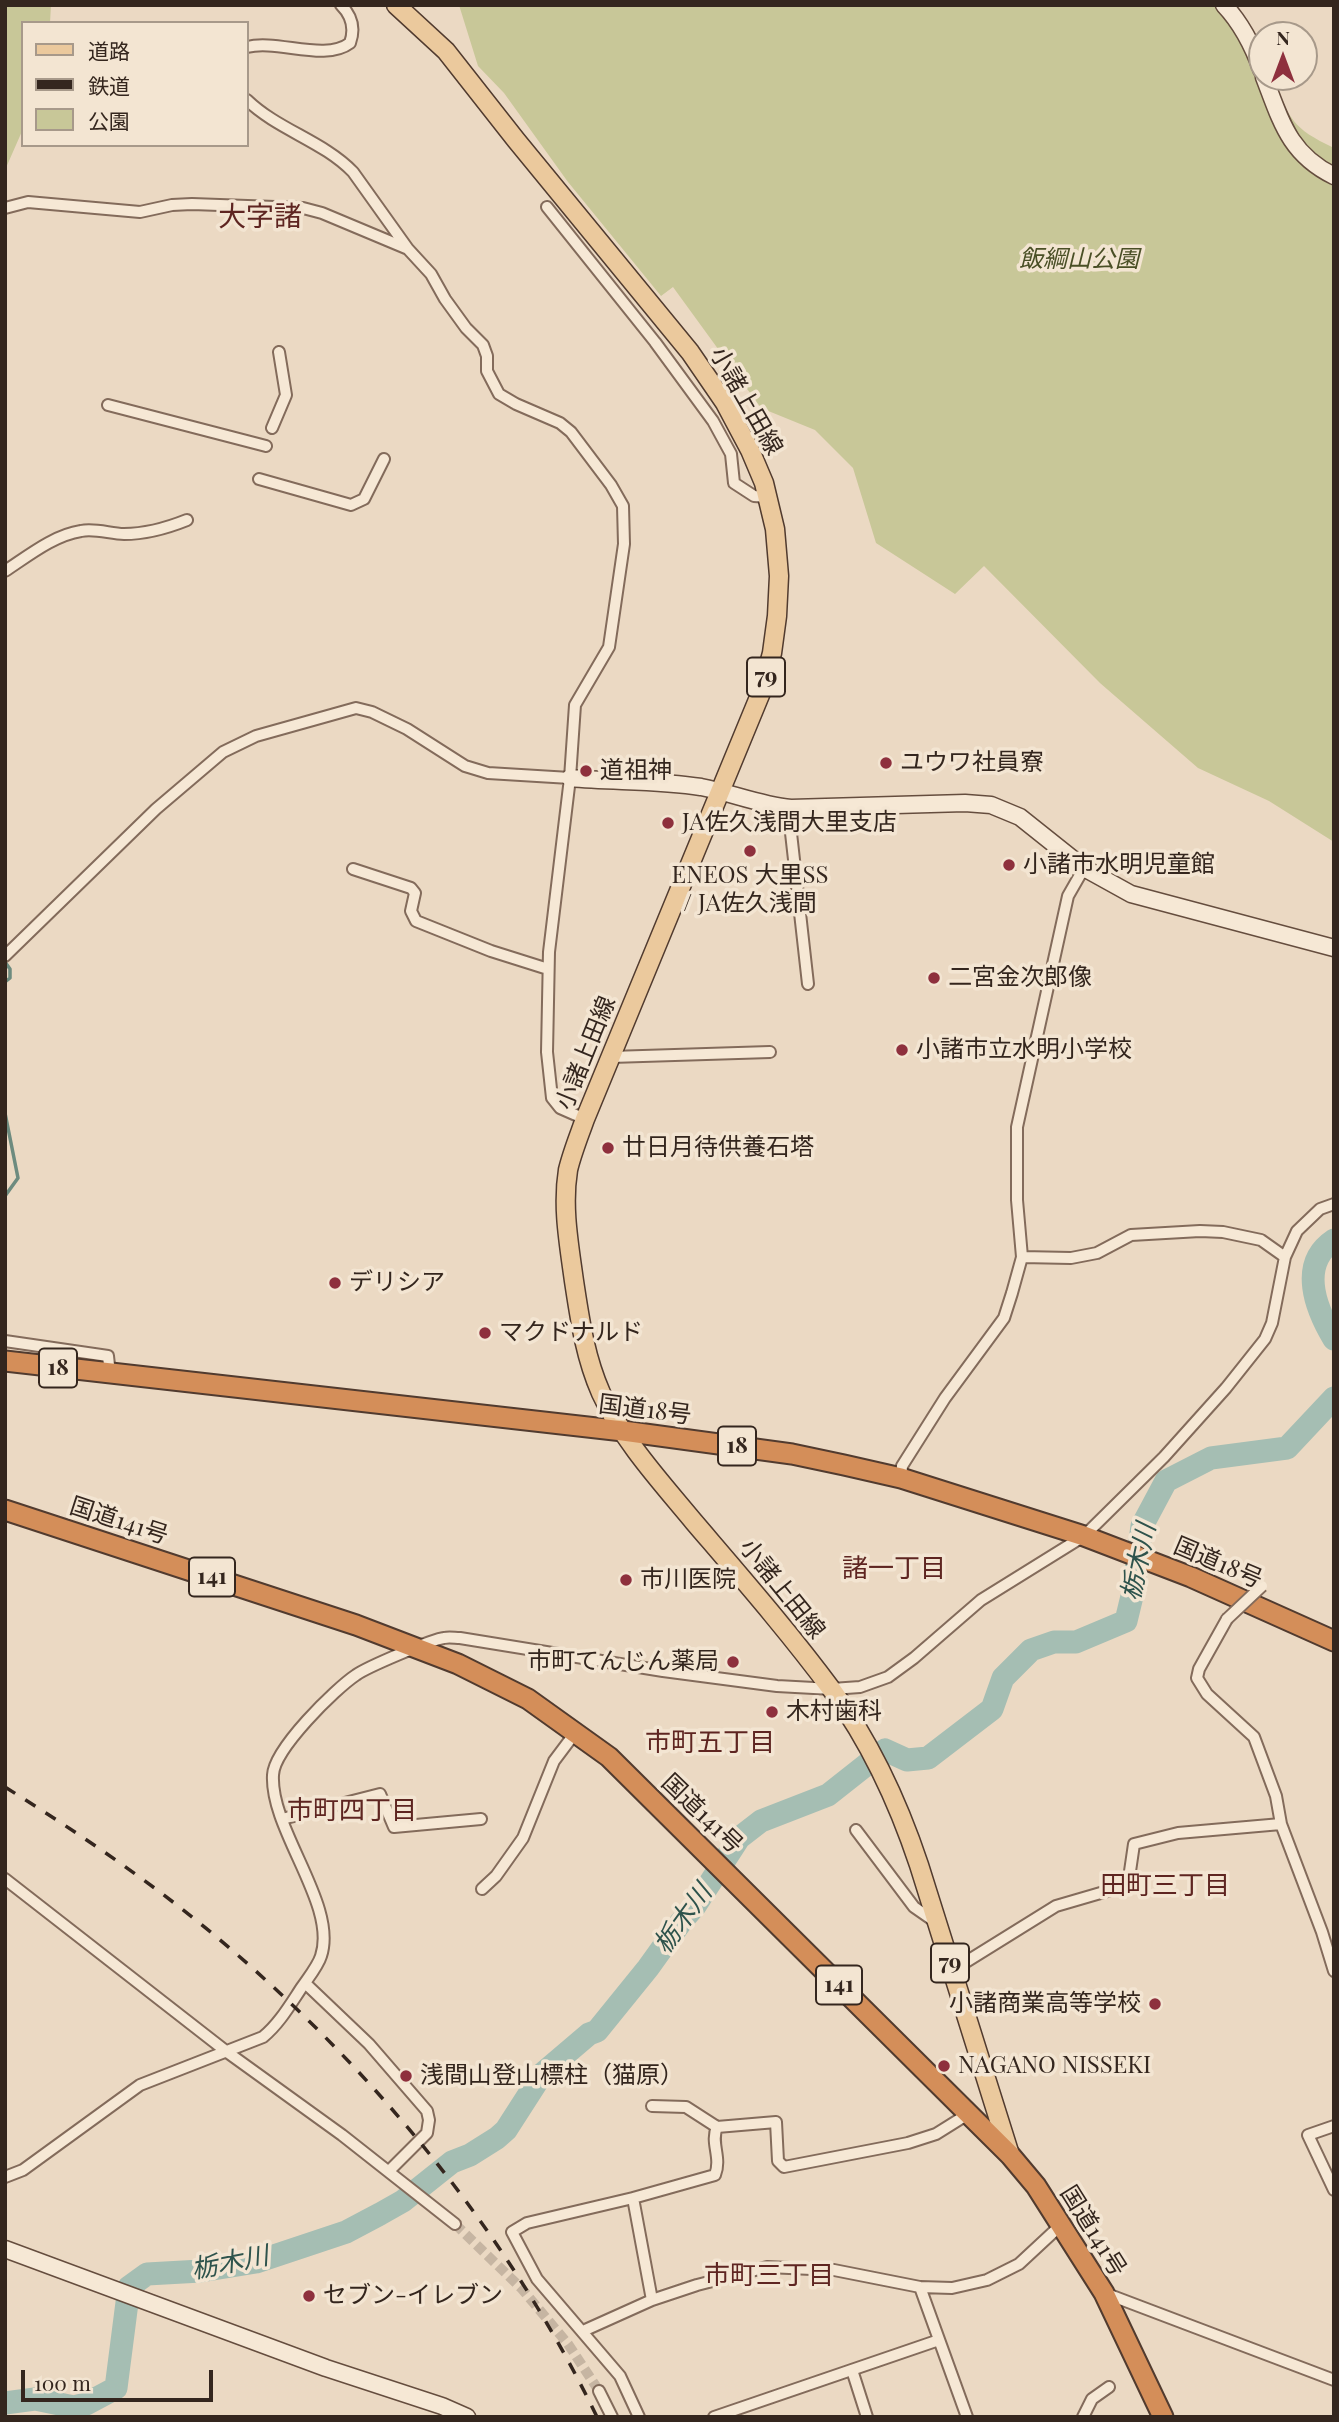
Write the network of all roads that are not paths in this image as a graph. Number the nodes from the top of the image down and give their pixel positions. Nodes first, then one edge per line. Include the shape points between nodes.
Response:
1 (341, 5) edge
2 (396, 5) edge
3 (1224, 5) edge
4 (1248, 38) edge
5 (248, 47) edge
6 (1270, 91) edge
7 (248, 101) edge
8 (1334, 176) edge
9 (547, 207) dead end
10 (5, 208) edge
11 (408, 249) junction
12 (279, 352) dead end
13 (108, 405) dead end
14 (272, 428) dead end
15 (266, 446) dead end
16 (384, 459) dead end
17 (259, 479) dead end
18 (768, 498) junction
19 (187, 520) dead end
20 (5, 571) edge
21 (570, 778) junction
22 (722, 793) junction
23 (791, 808) junction
24 (1084, 868) junction
25 (353, 869) dead end
26 (1334, 948) edge
27 (5, 956) edge
28 (548, 969) junction
29 (808, 984) dead end
30 (770, 1052) dead end
31 (611, 1057) junction
32 (585, 1119) junction
33 (1334, 1204) edge
34 (1021, 1257) junction
35 (1285, 1257) junction
36 (5, 1341) edge
37 (5, 1362) edge
38 (110, 1374) junction
39 (623, 1432) junction
40 (901, 1478) junction
41 (5, 1510) edge
42 (1084, 1536) junction
43 (1262, 1586) dead end
44 (1334, 1641) edge
45 (417, 1648) junction
46 (832, 1689) junction
47 (575, 1733) junction
48 (282, 1819) junction
49 (481, 1819) dead end
50 (1281, 1824) junction
51 (856, 1830) dead end
52 (5, 1879) edge
53 (482, 1889) dead end
54 (938, 1923) junction
55 (1334, 1928) edge
56 (1322, 1932) junction
57 (953, 1970) junction
58 (1334, 1971) edge
59 (305, 1983) junction
60 (227, 2052) junction
61 (652, 2106) dead end
62 (968, 2114) junction
63 (1334, 2126) edge
64 (717, 2127) junction
65 (1010, 2155) junction
66 (389, 2171) junction
67 (5, 2177) edge
68 (1334, 2190) edge
69 (633, 2198) junction
70 (455, 2224) tunnel mouth
71 (1061, 2225) junction
72 (5, 2249) edge
73 (920, 2287) junction
74 (1104, 2293) junction
75 (652, 2300) junction
76 (583, 2331) junction
77 (939, 2340) junction
78 (852, 2370) junction
79 (1334, 2380) edge
80 (1109, 2386) dead end
81 (599, 2391) tunnel mouth
82 (467, 2417) edge
83 (612, 2417) edge
84 (639, 2417) edge
85 (714, 2417) edge
86 (867, 2417) edge
87 (967, 2417) edge
88 (1083, 2417) edge
89 (1163, 2417) edge

1 - 5 street via 352,20 350,43 344,48
2 - 18 main road, 小諸上田線 / 79 via 446,51 690,352 738,427
3 - 4 street
6 - 8 street via 1294,147
7 - 11 street via 342,161
9 - 18 street via 713,421 731,454 734,483 754,496
10 - 11 street via 28,202 139,212 192,204 303,208
11 - 21 street via 483,345 487,371 499,394 571,432 623,506 624,544 609,647 575,705
12 - 14 street via 286,395
13 - 15 street
16 - 17 street via 364,499 351,505
18 - 22 main road, 小諸上田線 / 79 via 778,558 774,642 760,697
19 - 20 street via 165,529 125,534 83,530 45,545
21 - 22 street via 667,783
21 - 27 street via 488,773 465,766 407,729 356,708 256,736 223,752 156,809
21 - 28 street
22 - 23 street
22 - 31 main road, 小諸上田線 / 79
23 - 24 street via 991,805 1020,817
23 - 29 street
24 - 26 street via 1132,894
24 - 34 street via 1068,896 1017,1127
25 - 28 street via 411,888 416,921
28 - 32 street via 547,1052 552,1098 560,1108
30 - 31 street
31 - 32 main road, 小諸上田線 / 79
32 - 39 main road, 小諸上田線 / 79 via 567,1179 569,1243 587,1356
33 - 35 street via 1320,1209 1297,1231
34 - 35 street via 1071,1258 1097,1253 1131,1235 1200,1231 1261,1240
34 - 40 street via 1004,1318 945,1398 902,1466
35 - 42 street via 1265,1339 1164,1457
36 - 38 street via 108,1356
37 - 38 highway, 国道18号 / 18
38 - 39 highway, 国道18号 / 18
39 - 40 highway, 国道18号 / 18 via 792,1454
39 - 46 main road, 小諸上田線 / 79
40 - 42 highway, 国道18号 / 18
41 - 45 highway, 国道141号 / 141
42 - 44 highway, 国道18号 / 18 via 1191,1577
42 - 46 street via 981,1600 888,1677
43 - 50 street, bridge via 1227,1619 1197,1678 1254,1737 1276,1796
45 - 46 street via 444,1638 460,1638 777,1686
45 - 47 highway, 国道141号 / 141 via 528,1699
45 - 48 street via 357,1674 282,1751 272,1772 274,1801
46 - 54 main road, 小諸上田線 / 79 via 881,1774 909,1837
47 - 53 street via 554,1761 523,1838
47 - 62 highway, 国道141号 / 141 via 609,1757
48 - 49 street via 380,1794 394,1827
48 - 59 street via 325,1931 321,1957
50 - 56 street
50 - 57 street via 1178,1833 1134,1844 1128,1885 1056,1906
51 - 54 street via 914,1907
52 - 60 street
54 - 57 main road, 小諸上田線 / 79
55 - 56 street
56 - 58 street
57 - 65 main road, 小諸上田線 / 79
59 - 60 street via 273,2029
59 - 66 street via 386,2061 428,2111 427,2133
60 - 66 street
60 - 67 street via 140,2085 23,2170
61 - 64 street via 686,2108
62 - 64 street via 936,2134 908,2143 784,2167 778,2161 776,2122
62 - 65 highway, 国道141号 / 141
63 - 68 street via 1308,2135
64 - 69 street via 719,2165 715,2175
65 - 71 highway, 国道141号 / 141
66 - 70 street
69 - 75 street
69 - 76 street via 527,2223 512,2232 537,2279
71 - 73 street via 1019,2264 987,2280 952,2288
71 - 74 highway, 国道141号 / 141
72 - 82 street
73 - 75 street via 834,2270 767,2267
73 - 77 street
74 - 79 street
74 - 89 highway, 国道141号 / 141
75 - 76 street
76 - 84 street via 620,2376
77 - 78 street
77 - 87 street
78 - 85 street
78 - 86 street
80 - 88 street via 1092,2399
81 - 83 street

